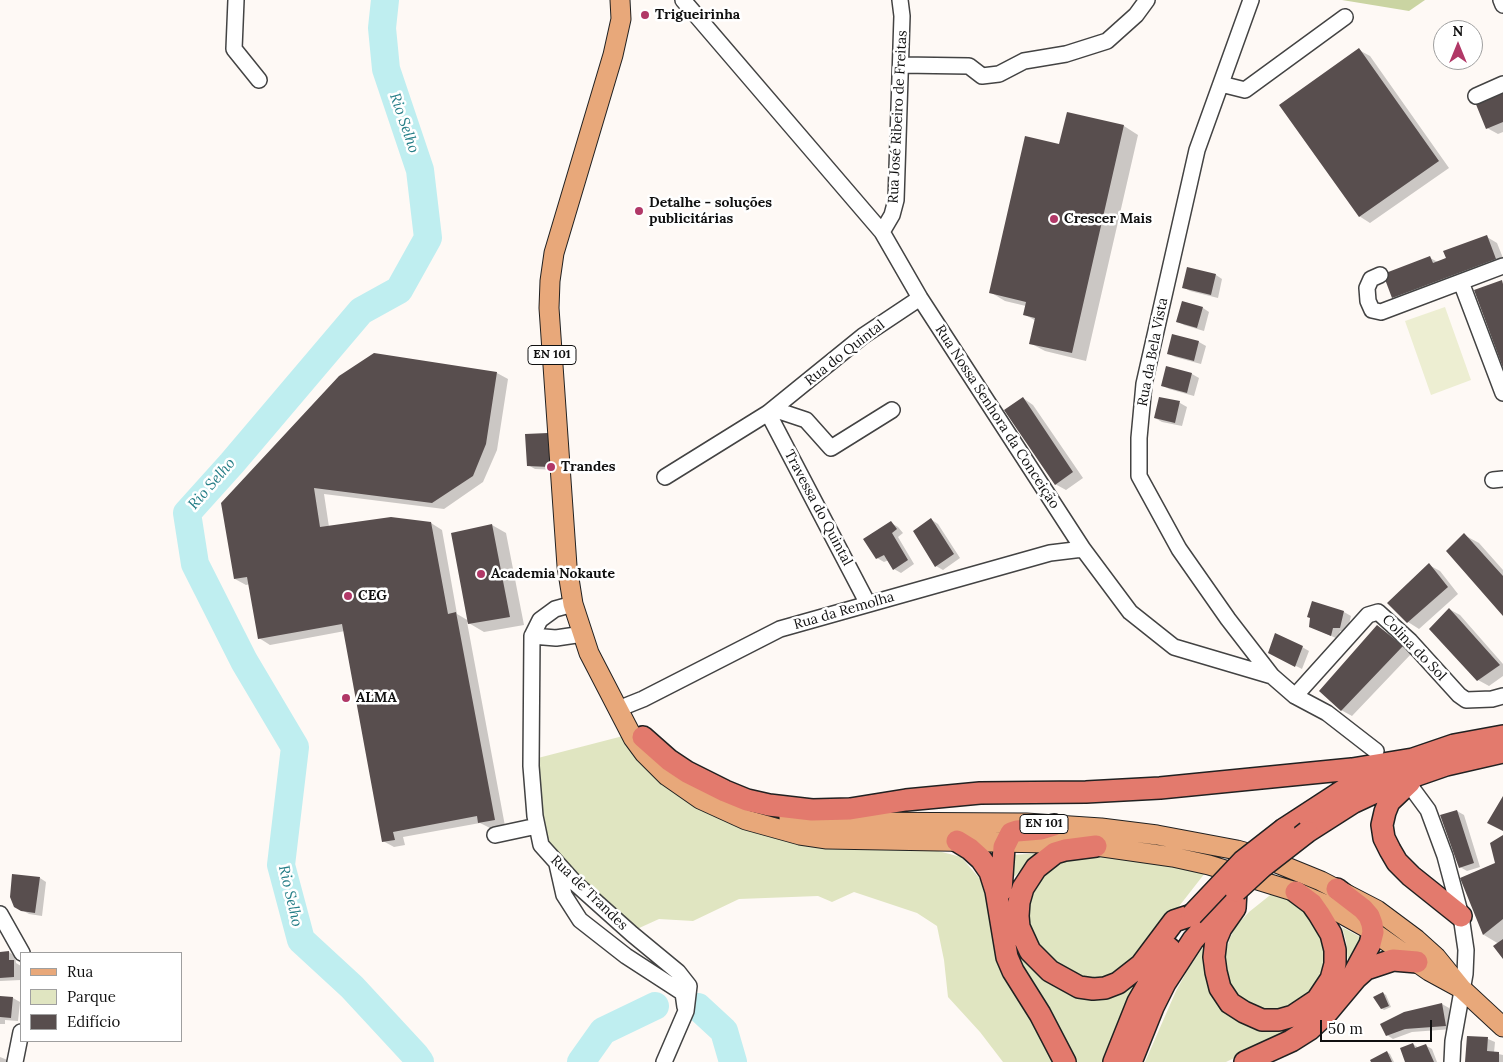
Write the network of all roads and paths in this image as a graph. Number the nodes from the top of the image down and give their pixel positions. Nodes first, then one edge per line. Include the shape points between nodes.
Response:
1 (236, 0) edge
2 (620, 0) edge
3 (682, 0) edge
4 (900, 0) edge
5 (1147, 0) edge
6 (1252, 0) edge
7 (1501, 0) edge
8 (1503, 5) edge
9 (1345, 17) dead end
10 (901, 65) junction
11 (259, 80) dead end
12 (1221, 84) junction
13 (1503, 84) edge
14 (1476, 96) dead end
15 (882, 232) junction
16 (1503, 266) edge
17 (1380, 275) dead end
18 (1462, 282) junction
19 (920, 298) junction
20 (1503, 393) edge
21 (892, 410) dead end
22 (771, 411) junction
23 (665, 477) dead end
24 (1083, 549) junction
25 (573, 604) junction
26 (868, 604) junction
27 (583, 634) junction
28 (532, 636) junction
29 (1272, 676) junction
30 (1295, 696) junction
31 (1503, 696) edge
32 (618, 709) junction
33 (1503, 736) edge
34 (643, 737) junction
35 (1376, 751) dead end
36 (1503, 752) edge
37 (1416, 774) junction
38 (1054, 825) junction
39 (537, 826) junction
40 (495, 835) dead end
41 (957, 841) junction
42 (1005, 842) junction
43 (1096, 846) junction
44 (557, 862) junction
45 (1337, 889) junction
46 (1236, 892) junction
47 (1296, 892) junction
48 (0, 914) edge
49 (1461, 916) junction
50 (1200, 918) junction
51 (1002, 919) junction
52 (1373, 932) junction
53 (21, 952) edge
54 (1417, 962) junction
55 (1462, 989) junction
56 (1342, 994) junction
57 (686, 1010) junction
58 (1501, 1019) edge
59 (20, 1037) edge
60 (15, 1062) edge
61 (664, 1062) edge
62 (1065, 1062) edge
63 (1114, 1062) edge
64 (1131, 1062) edge
65 (1245, 1062) edge
66 (1452, 1062) edge

1 - 11 street via 234,49
2 - 25 main road, EN 101 via 621,19 613,55 554,253 550,281 557,437
3 - 15 street, Rua Nossa Senhora da Conceição
4 - 10 street, Rua José Ribeiro de Freitas
5 - 10 street via 1136,15 1107,41 1066,54 1024,61 999,74 982,76 969,66
6 - 12 street, Rua da Bela Vista
7 - 8 street
9 - 12 street via 1245,90
10 - 15 street, Rua José Ribeiro de Freitas via 896,200
12 - 29 street, Rua da Bela Vista via 1197,150 1144,384 1139,476 1178,549
13 - 14 street
15 - 19 street, Rua Nossa Senhora da Conceição
16 - 18 street
17 - 18 street via 1371,279 1367,288 1372,310 1381,312
18 - 20 street
19 - 22 street, Rua do Quintal via 863,336
19 - 24 street, Rua Nossa Senhora da Conceição
21 - 22 street via 831,448 806,420
22 - 23 street, Rua do Quintal
22 - 26 street, Travessa do Quintal
24 - 26 street, Rua da Remolha via 1050,553
24 - 29 street, Rua Nossa Senhora da Conceição via 1130,612 1174,648
25 - 27 main road, EN 101
25 - 28 street via 555,609 540,620
26 - 32 street, Rua da Remolha via 780,629
27 - 28 street via 556,638
27 - 32 main road, EN 101 via 589,653
28 - 39 street, Rua de Trandes via 531,766
29 - 30 street, Rua Nossa Senhora da Conceição
30 - 31 street, Colina do Sol via 1368,615 1378,612 1466,700
30 - 35 street, Rua Nossa Senhora da Conceição via 1327,713
32 - 34 main road, EN 101
32 - 41 main road, EN 101 via 633,738 667,776 700,799 746,820 800,835 827,838
33 - 37 highway via 1465,742
34 - 37 highway via 687,772 725,791 769,805 812,810 850,809 980,793 1160,788 1352,769
34 - 38 main road, EN 101 via 688,781 736,805 764,814 840,822
36 - 37 highway
37 - 46 highway, bridge via 1354,802 1307,832
37 - 49 street via 1445,856
37 - 49 highway via 1389,802 1382,825 1384,838 1397,862
37 - 50 highway, bridge via 1350,786 1284,829 1243,862
38 - 42 highway via 1017,830
38 - 45 main road, EN 101 via 1125,830 1237,850
39 - 40 street
39 - 44 street, Rua de Trandes via 542,845
41 - 42 main road, EN 101
41 - 51 highway via 970,849 990,872
42 - 43 main road, EN 101
42 - 51 highway via 1001,880
43 - 47 main road, EN 101 via 1209,865
43 - 50 highway via 1056,854 1036,868 1023,888 1019,927 1030,951 1050,971 1079,987 1105,988 1118,983 1141,965 1174,921
44 - 57 street, Rua de Trandes via 576,884 678,972 689,986
44 - 57 street via 564,895 580,920 626,956 683,993
45 - 52 highway via 1369,916
45 - 55 main road, EN 101 via 1377,910 1416,939 1436,957
46 - 47 highway via 1235,908 1216,940 1214,957 1220,988 1230,1003 1244,1012 1262,1020 1279,1020 1293,1016 1317,1000 1334,972 1335,950 1326,923 1312,904
46 - 50 highway
47 - 52 main road, EN 101
48 - 53 street
49 - 55 street via 1466,950
50 - 63 highway via 1163,956 1138,1002
50 - 64 highway via 1153,1007
51 - 62 highway via 1007,957 1013,971
52 - 54 main road, EN 101
52 - 56 highway via 1364,956
54 - 55 main road, EN 101
54 - 56 highway via 1392,960 1366,969
55 - 58 main road, EN 101
55 - 66 street
56 - 65 highway via 1310,1029 1292,1041
57 - 61 street, Rua de Trandes
59 - 60 street

